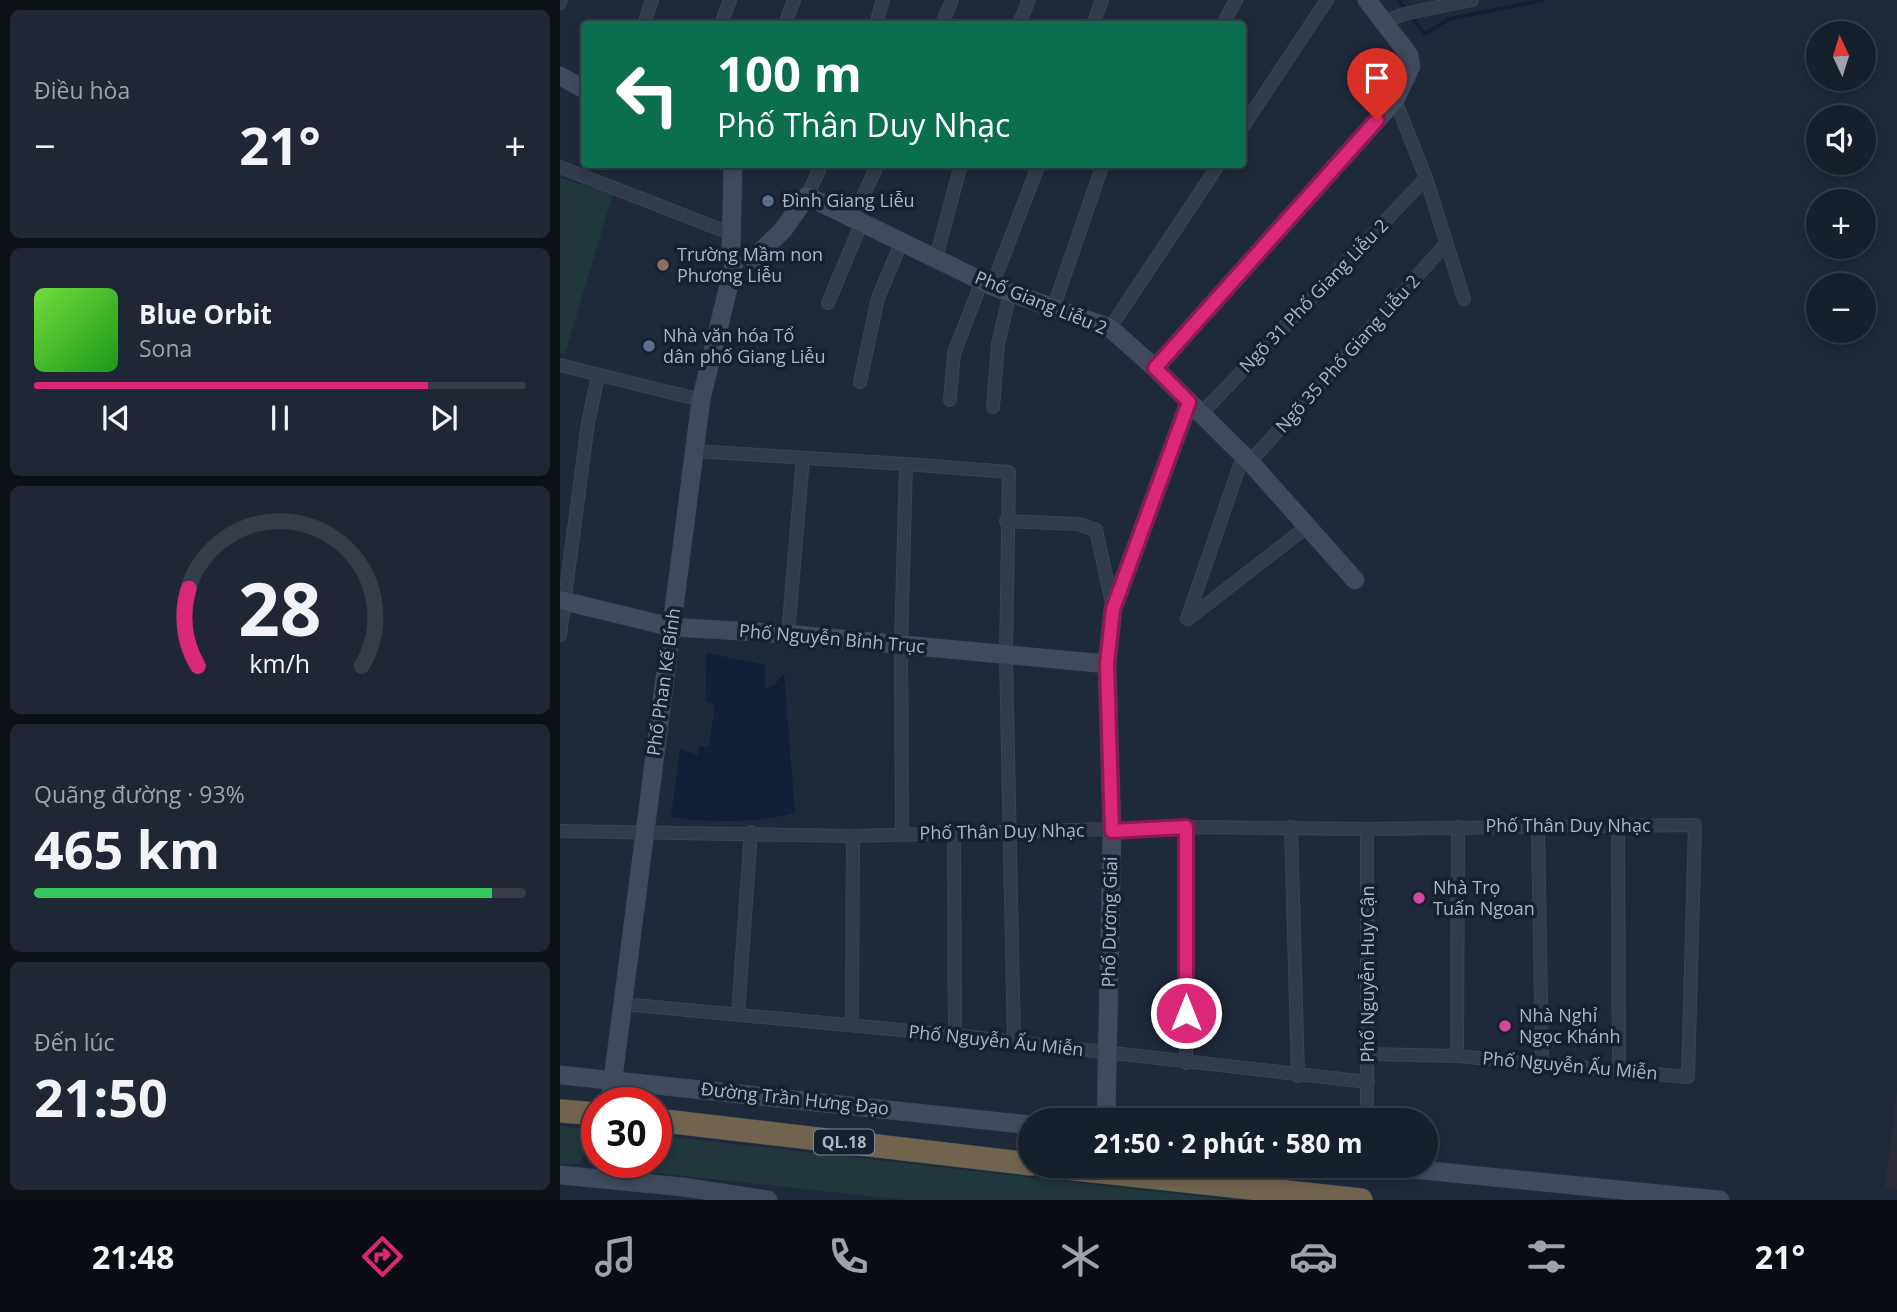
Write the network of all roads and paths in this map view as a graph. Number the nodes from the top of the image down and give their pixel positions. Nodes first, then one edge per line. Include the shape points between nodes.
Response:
1 (652, 0) edge
2 (730, 0) edge
3 (794, 0) edge
4 (883, 0) edge
5 (952, 0) edge
6 (1029, 0) edge
7 (1102, 0) edge
8 (1236, 0) edge
9 (1327, 0) edge
10 (1367, 0) edge
11 (1472, 0) edge
12 (645, 21) edge
13 (723, 21) edge
14 (786, 21) edge
15 (877, 21) edge
16 (943, 21) edge
17 (1020, 21) edge
18 (1094, 21) edge
19 (1225, 21) edge
20 (1384, 22) junction
21 (560, 76) edge
22 (581, 87) edge
23 (1395, 100) junction
24 (1246, 122) edge
25 (560, 167) edge
26 (733, 168) edge
27 (819, 168) edge
28 (876, 168) edge
29 (960, 168) edge
30 (1037, 168) edge
31 (1102, 168) edge
32 (1216, 168) edge
33 (586, 170) edge
34 (1426, 178) junction
35 (807, 196) junction
36 (857, 220) junction
37 (902, 242) junction
38 (1445, 245) junction
39 (733, 249) junction
40 (936, 258) junction
41 (987, 283) junction
42 (1010, 293) junction
43 (1464, 299) dead end
44 (828, 303) dead end
45 (1054, 306) junction
46 (1110, 328) junction
47 (560, 365) edge
48 (1155, 368) junction
49 (598, 376) junction
50 (860, 382) dead end
51 (701, 400) junction
52 (950, 400) dead end
53 (992, 407) dead end
54 (1195, 408) junction
55 (694, 450) junction
56 (803, 458) junction
57 (1246, 459) junction
58 (906, 464) junction
59 (1006, 521) junction
60 (1309, 525) junction
61 (1355, 580) dead end
62 (562, 601) edge
63 (1113, 609) junction
64 (671, 627) junction
65 (788, 634) junction
66 (560, 635) edge
67 (901, 645) junction
68 (1006, 656) junction
69 (1107, 664) junction
70 (1186, 827) junction
71 (1291, 827) junction
72 (1458, 827) junction
73 (1538, 827) junction
74 (1618, 827) junction
75 (1367, 829) junction
76 (560, 831) edge
77 (954, 831) junction
78 (1009, 831) junction
79 (1112, 831) junction
80 (644, 832) junction
81 (751, 832) junction
82 (902, 834) junction
83 (853, 836) junction
84 (623, 1004) junction
85 (738, 1014) junction
86 (852, 1025) junction
87 (955, 1035) junction
88 (1014, 1044) junction
89 (1109, 1053) junction
90 (1367, 1054) junction
91 (1457, 1056) junction
92 (1542, 1062) junction
93 (1186, 1063) junction
94 (1619, 1070) junction
95 (560, 1075) edge
96 (1298, 1076) junction
97 (1688, 1076) joint
98 (614, 1080) junction
99 (1368, 1082) junction
100 (613, 1087) edge
101 (1107, 1108) edge
102 (1367, 1108) edge
103 (560, 1111) edge
104 (581, 1113) edge
105 (672, 1123) edge
106 (1018, 1124) edge
107 (1018, 1163) edge
108 (1438, 1172) edge
109 (581, 1173) edge
110 (560, 1175) edge
111 (636, 1178) edge
112 (1176, 1178) edge
113 (768, 1200) edge
114 (1361, 1200) edge
115 (1720, 1200) edge

1 - 12 street
2 - 13 street
3 - 14 street
4 - 15 street
5 - 16 street
6 - 17 street
7 - 18 street
8 - 19 street
9 - 24 street
10 - 20 main road
11 - 20 street
20 - 23 main road via 1409,55 1410,66
21 - 22 main road
23 - 34 street
23 - 48 main road
25 - 33 street
26 - 39 main road, Phố Phan Kế Bính
27 - 35 street
28 - 36 street
29 - 40 street
30 - 41 street
31 - 45 street
32 - 46 street
33 - 39 street
34 - 38 street
34 - 54 street, Ngõ 31 Phố Giang Liễu 2
35 - 36 main road, Phố Giang Liễu 2
35 - 39 main road via 783,230 746,267
36 - 37 main road, Phố Giang Liễu 2
36 - 44 street
37 - 40 main road, Phố Giang Liễu 2
37 - 50 street via 878,298
38 - 43 street
38 - 57 street, Ngõ 35 Phố Giang Liễu 2
39 - 51 main road, Phố Phan Kế Bính
40 - 41 main road, Phố Giang Liễu 2
41 - 42 main road, Phố Giang Liễu 2
41 - 52 street via 954,353
42 - 45 main road, Phố Giang Liễu 2
42 - 53 street via 998,344
45 - 46 main road, Phố Giang Liễu 2
46 - 48 main road, Phố Giang Liễu 2
47 - 49 street
48 - 54 main road, Phố Giang Liễu 2
49 - 51 street
49 - 62 street
51 - 55 main road, Phố Phan Kế Bính
54 - 57 main road, Phố Giang Liễu 2
54 - 63 main road, Phố Dương Giai
55 - 56 street
55 - 64 main road, Phố Phan Kế Bính
56 - 58 street
56 - 65 street
57 - 60 main road, Phố Giang Liễu 2
57 - 60 street via 1187,620
58 - 59 street via 1009,472
58 - 67 street
59 - 63 street via 1078,524 1096,530
59 - 68 street
60 - 61 main road, Phố Giang Liễu 2
62 - 64 main road, Phố Nguyễn Bỉnh Trục
62 - 66 street
63 - 69 main road, Phố Dương Giai
64 - 65 main road, Phố Nguyễn Bỉnh Trục
64 - 80 main road, Phố Phan Kế Bính
65 - 67 main road, Phố Nguyễn Bỉnh Trục
67 - 68 main road, Phố Nguyễn Bỉnh Trục
67 - 82 street
68 - 69 main road, Phố Nguyễn Bỉnh Trục
68 - 78 street
69 - 79 main road, Phố Dương Giai
70 - 71 street, Phố Thân Duy Nhạc
70 - 79 street, Phố Thân Duy Nhạc
70 - 93 street
71 - 75 street, Phố Thân Duy Nhạc
71 - 96 street
72 - 73 street, Phố Thân Duy Nhạc
72 - 75 street, Phố Thân Duy Nhạc
72 - 91 street
73 - 74 street, Phố Thân Duy Nhạc
73 - 92 street
74 - 94 street
74 - 97 street, Phố Thân Duy Nhạc via 1695,825
75 - 90 street, Phố Nguyễn Huy Cận
76 - 80 street, Phố Thân Duy Nhạc
77 - 78 street, Phố Thân Duy Nhạc
77 - 82 street, Phố Thân Duy Nhạc
77 - 87 street
78 - 79 street, Phố Thân Duy Nhạc
78 - 88 street
79 - 89 main road, Phố Dương Giai
80 - 81 street, Phố Thân Duy Nhạc
80 - 84 main road, Phố Phan Kế Bính
81 - 83 street, Phố Thân Duy Nhạc
81 - 85 street
82 - 83 street, Phố Thân Duy Nhạc
83 - 86 street
84 - 85 street, Phố Nguyễn Ấu Miễn
84 - 98 main road, Phố Phan Kế Bính
85 - 86 street, Phố Nguyễn Ấu Miễn
86 - 87 street, Phố Nguyễn Ấu Miễn
87 - 88 street, Phố Nguyễn Ấu Miễn
88 - 89 street, Phố Nguyễn Ấu Miễn
89 - 93 street, Phố Nguyễn Ấu Miễn
89 - 101 main road, Phố Dương Giai
90 - 91 street, Phố Nguyễn Ấu Miễn
90 - 99 street, Phố Nguyễn Huy Cận
91 - 92 street, Phố Nguyễn Ấu Miễn
92 - 94 street, Phố Nguyễn Ấu Miễn
93 - 96 street, Phố Nguyễn Ấu Miễn
94 - 97 street, Phố Nguyễn Ấu Miễn
95 - 98 main road, Đường Trần Hưng Đạo
96 - 99 street, Phố Nguyễn Ấu Miễn
98 - 100 main road, Phố Phan Kế Bính
98 - 106 main road, Đường Trần Hưng Đạo
99 - 102 street, Phố Nguyễn Huy Cận
103 - 104 highway
105 - 107 highway, Đường Trần Hưng Đạo / QL.18
108 - 115 main road
109 - 110 main road
111 - 113 main road
112 - 114 highway

